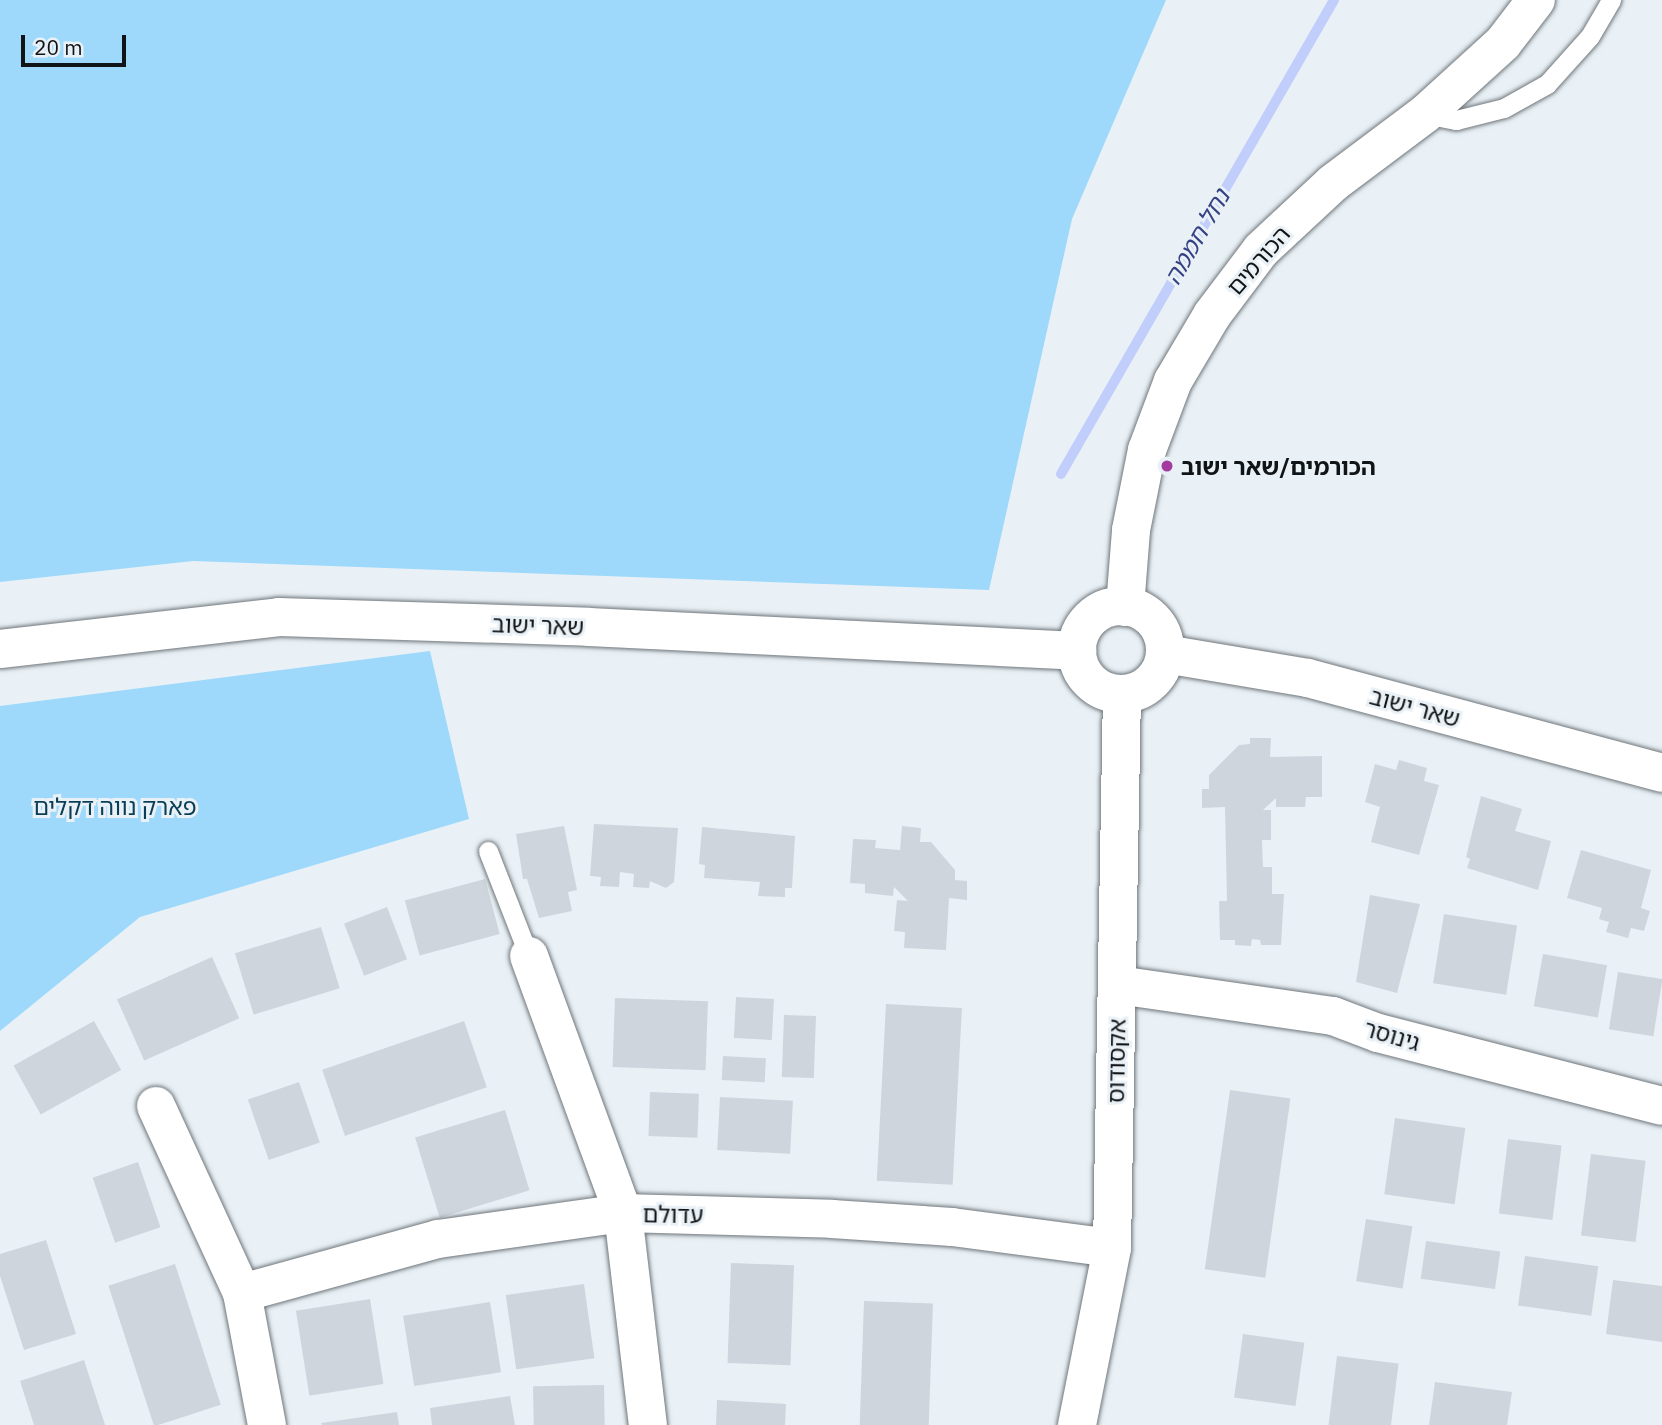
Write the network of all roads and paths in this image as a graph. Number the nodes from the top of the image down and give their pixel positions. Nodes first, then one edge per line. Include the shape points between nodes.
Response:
1 (1536, 0) edge
2 (1611, 0) edge
3 (1425, 114) junction
4 (1125, 607) junction
5 (0, 649) edge
6 (1077, 651) junction
7 (1165, 654) junction
8 (1122, 694) junction
9 (1662, 773) edge
10 (488, 851) dead end
11 (529, 956) joint
12 (1118, 985) junction
13 (156, 1106) dead end
14 (1662, 1106) edge
15 (623, 1213) junction
16 (1112, 1248) junction
17 (242, 1293) junction
18 (267, 1425) edge
19 (648, 1425) edge
20 (1077, 1425) edge

1 - 3 street, הכורמים via 1503,43
2 - 3 lane via 1590,36 1547,84 1504,108 1456,120
3 - 4 street, הכורמים via 1334,183 1261,250 1212,315 1173,381 1147,450 1131,530
4 - 6 street via 1097,614 1079,636
4 - 7 street via 1151,617 1164,640
5 - 6 street, שאר ישוב via 279,617
6 - 8 street via 1088,678 1109,692
7 - 8 street via 1156,678 1135,692
7 - 9 street, שאר ישוב via 1308,678
8 - 12 street, אקסודוס
10 - 11 lane
11 - 15 street
12 - 14 street, גינוסר via 1333,1016 1378,1033
12 - 16 street, אקסודוס
13 - 17 street
15 - 16 street, עדולם via 952,1227
15 - 17 street, עדולם via 438,1239
15 - 19 street
16 - 20 street, אקסודוס
17 - 18 street

